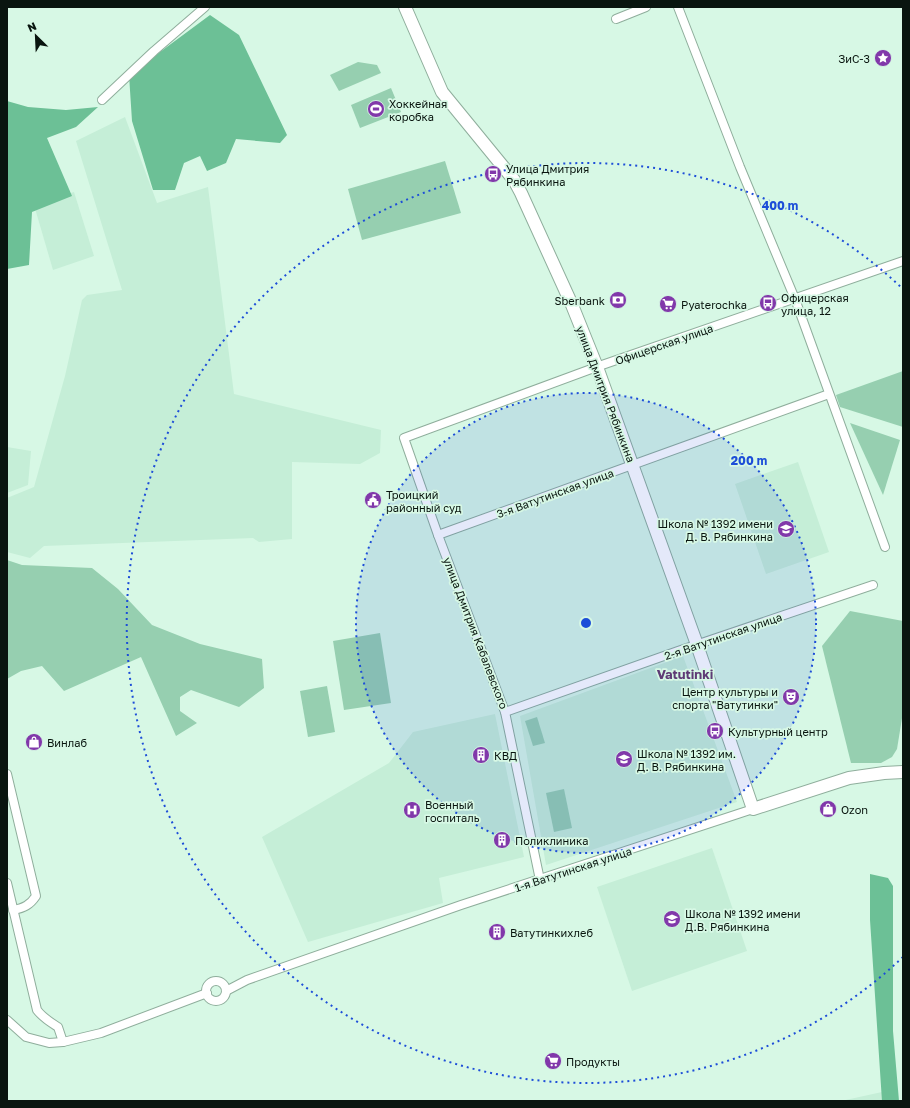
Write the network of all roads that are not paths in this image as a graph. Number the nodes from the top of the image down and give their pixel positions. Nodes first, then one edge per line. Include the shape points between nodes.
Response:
1 (205, 7) edge
2 (405, 7) edge
3 (646, 7) edge
4 (678, 7) edge
5 (616, 19) dead end
6 (102, 100) dead end
7 (903, 261) edge
8 (795, 299) junction
9 (597, 367) junction
10 (829, 394) junction
11 (404, 438) joint
12 (633, 464) junction
13 (438, 535) junction
14 (885, 547) dead end
15 (873, 585) dead end
16 (697, 644) junction
17 (505, 712) junction
18 (903, 772) edge
19 (7, 774) edge
20 (753, 809) junction
21 (540, 880) junction
22 (7, 883) edge
23 (14, 910) junction
24 (247, 980) junction
25 (222, 982) junction
26 (226, 991) junction
27 (207, 993) junction
28 (7, 1020) edge
29 (63, 1042) junction

1 - 6 street
2 - 9 street, улица Дмитрия Рябинкина via 442,92 522,193
3 - 5 street
4 - 8 street
7 - 8 street, Офицерская улица
8 - 9 street, Офицерская улица
8 - 10 street
9 - 11 street, Офицерская улица
9 - 12 street, улица Дмитрия Рябинкина
10 - 12 street, 3-я Ватутинская улица
10 - 14 street
11 - 13 street, улица Дмитрия Кабалевского
12 - 13 street, 3-я Ватутинская улица
12 - 16 street, улица Дмитрия Рябинкина
13 - 17 street, улица Дмитрия Кабалевского
15 - 16 street, 2-я Ватутинская улица
16 - 17 street, 2-я Ватутинская улица
16 - 20 street, улица Дмитрия Рябинкина
17 - 21 street, улица Дмитрия Кабалевского
18 - 20 street, 1-я Ватутинская улица via 849,778
19 - 23 street via 36,896 24,908
20 - 21 street, 1-я Ватутинская улица
21 - 24 street, 1-я Ватутинская улица
22 - 23 street
23 - 29 street via 37,1010 41,1016 58,1027
24 - 25 street, 1-я Ватутинская улица
24 - 26 street, 1-я Ватутинская улица
25 - 26 street
25 - 27 street via 212,982 207,987
26 - 27 street via 223,998 217,1000 211,999
27 - 29 street via 101,1033
28 - 29 street via 26,1037 49,1043

